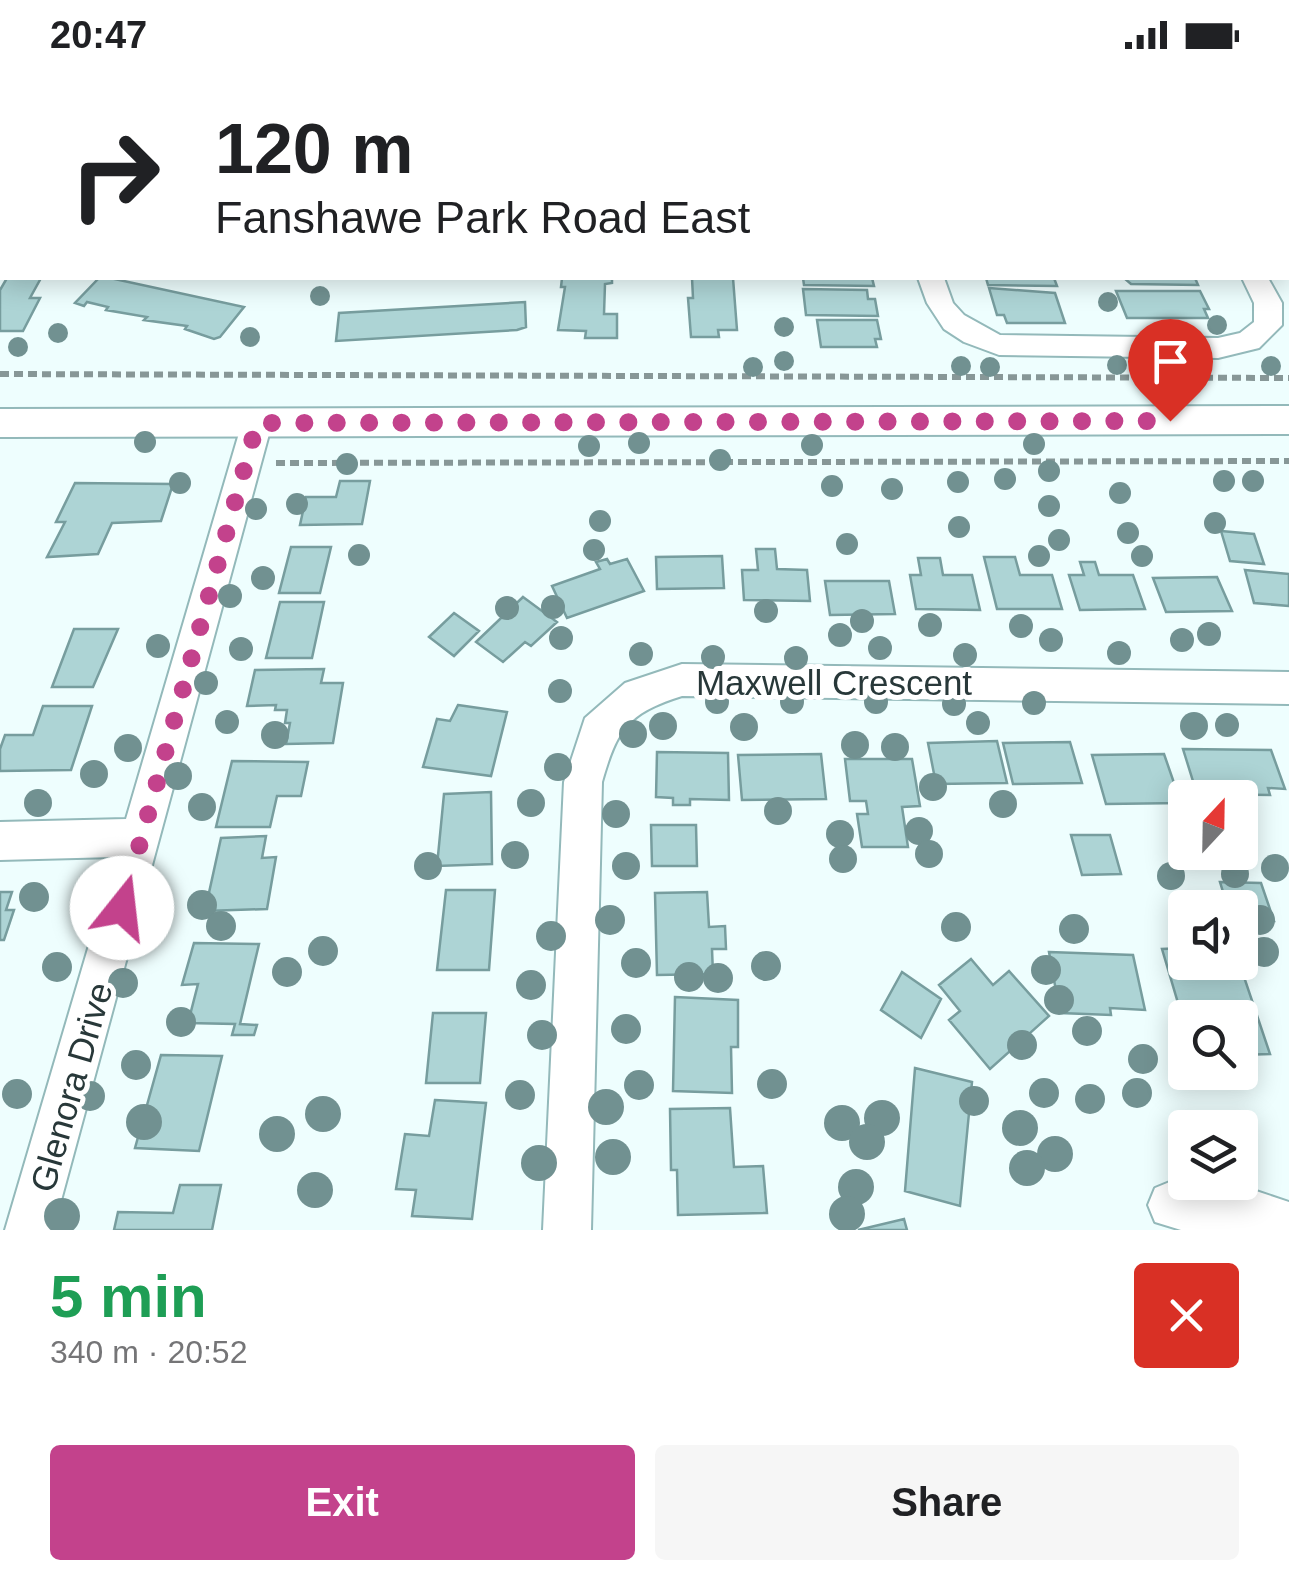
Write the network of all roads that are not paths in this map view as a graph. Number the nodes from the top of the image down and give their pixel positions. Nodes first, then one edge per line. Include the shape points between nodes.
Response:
1 (932, 280) edge
2 (1256, 280) edge
3 (1289, 420) edge
4 (0, 423) edge
5 (257, 423) junction
6 (1289, 688) edge
7 (143, 837) junction
8 (0, 841) edge
9 (1172, 1205) dead end
10 (1289, 1226) edge
11 (29, 1230) edge
12 (567, 1230) edge

1 - 2 street via 946,317 999,345 1218,348 1250,341 1268,325 1268,302
3 - 5 main road
4 - 5 main road
5 - 7 street, Glenora Drive
6 - 12 street, Maxwell Crescent via 682,680 638,694 598,730 583,782
7 - 8 street
7 - 11 street, Glenora Drive
9 - 10 street

